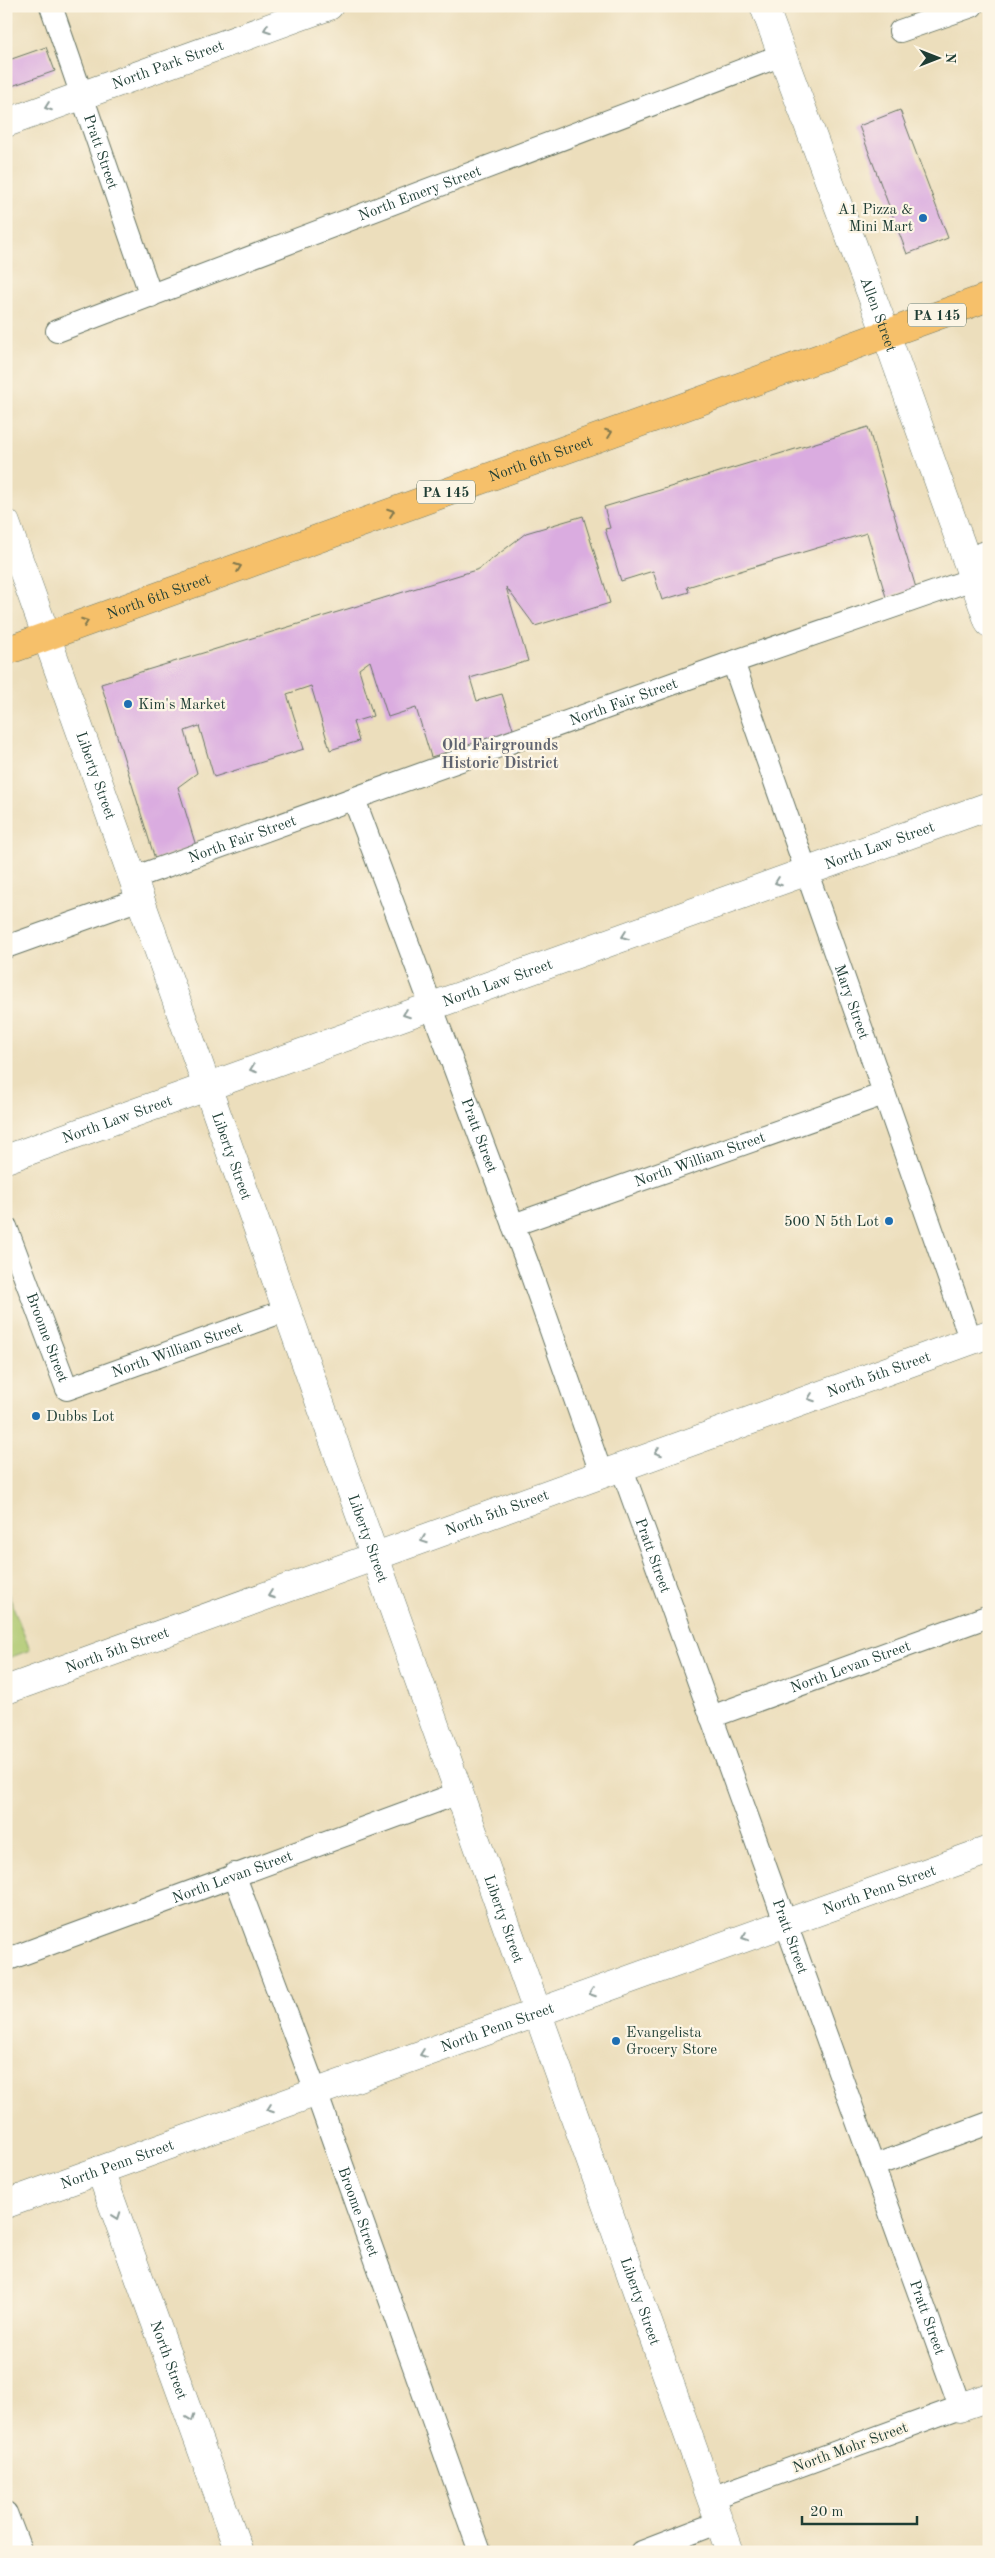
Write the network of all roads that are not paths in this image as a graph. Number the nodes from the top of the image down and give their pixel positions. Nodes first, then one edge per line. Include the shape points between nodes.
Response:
1 (51, 6) edge
2 (330, 6) edge
3 (764, 6) edge
4 (972, 6) edge
5 (900, 30) dead end
6 (782, 55) junction
7 (84, 94) junction
8 (6, 123) edge
9 (151, 296) junction
10 (989, 297) edge
11 (57, 331) dead end
12 (886, 334) junction
13 (6, 523) edge
14 (976, 563) edge
15 (989, 622) edge
16 (46, 636) junction
17 (6, 651) edge
18 (733, 662) junction
19 (354, 800) junction
20 (989, 806) edge
21 (806, 872) junction
22 (137, 889) junction
23 (6, 947) edge
24 (431, 1005) junction
25 (207, 1085) junction
26 (884, 1094) junction
27 (6, 1159) edge
28 (513, 1225) junction
29 (6, 1227) edge
30 (287, 1310) junction
31 (980, 1337) edge
32 (67, 1389) joint
33 (611, 1469) junction
34 (376, 1558) junction
35 (989, 1616) edge
36 (6, 1690) edge
37 (712, 1717) junction
38 (459, 1793) junction
39 (989, 1850) edge
40 (234, 1874) junction
41 (785, 1923) junction
42 (6, 1960) edge
43 (538, 2012) junction
44 (316, 2092) junction
45 (989, 2123) edge
46 (873, 2166) junction
47 (100, 2170) junction
48 (6, 2204) edge
49 (989, 2396) edge
50 (960, 2407) junction
51 (716, 2510) junction
52 (6, 2513) edge
53 (21, 2552) edge
54 (239, 2552) edge
55 (480, 2552) edge
56 (642, 2552) edge
57 (730, 2552) edge

1 - 7 lane, Pratt Street
2 -> 7 street, North Park Street
3 - 6 street, Allen Street
4 - 5 lane
6 - 9 lane, North Emery Street
6 - 12 street, Allen Street
7 -> 8 street, North Park Street
7 - 9 lane, Pratt Street
9 - 11 lane, North Emery Street
10 - 12 main road, North 6th Street / PA 145
12 - 14 street, Allen Street
16 -> 12 main road, North 6th Street / PA 145
13 - 16 street, Liberty Street
14 - 15 street, Allen Street
14 - 18 lane, North Fair Street
16 - 17 main road, North 6th Street / PA 145
16 - 22 street, Liberty Street
18 - 19 lane, North Fair Street
18 - 21 lane, Mary Street
19 - 22 lane, North Fair Street
19 - 24 lane, Pratt Street
20 - 21 street, North Law Street
21 -> 24 street, North Law Street
21 - 26 lane, Mary Street
22 - 23 lane, North Fair Street
22 - 25 street, Liberty Street
24 -> 25 street, North Law Street
24 - 28 lane, Pratt Street
25 - 27 street, North Law Street
25 - 30 street, Liberty Street
26 - 28 lane, North William Street
26 - 31 lane, Mary Street
28 - 33 lane, Pratt Street
29 - 32 lane, Broome Street
30 - 32 lane, North William Street
30 - 34 street, Liberty Street
31 -> 33 street, North 5th Street
33 -> 34 street, North 5th Street
33 - 37 lane, Pratt Street
34 -> 36 street, North 5th Street
34 - 38 street, Liberty Street
35 - 37 lane, North Levan Street
37 - 41 lane, Pratt Street
38 - 40 lane, North Levan Street
38 - 43 street, Liberty Street
39 - 41 street, North Penn Street
40 - 42 lane, North Levan Street
40 - 44 lane, Broome Street
41 -> 43 street, North Penn Street
41 - 46 lane, Pratt Street
43 -> 44 street, North Penn Street
43 - 51 street, Liberty Street
44 -> 47 street, North Penn Street
44 - 55 lane, Broome Street
45 - 46 lane
46 - 50 lane, Pratt Street
47 - 48 street, North Penn Street
47 -> 54 street, North Street
49 - 50 street, North Mohr Street
50 - 51 lane, North Mohr Street
51 - 56 lane, North Mohr Street
51 - 57 street, Liberty Street
52 - 53 lane

